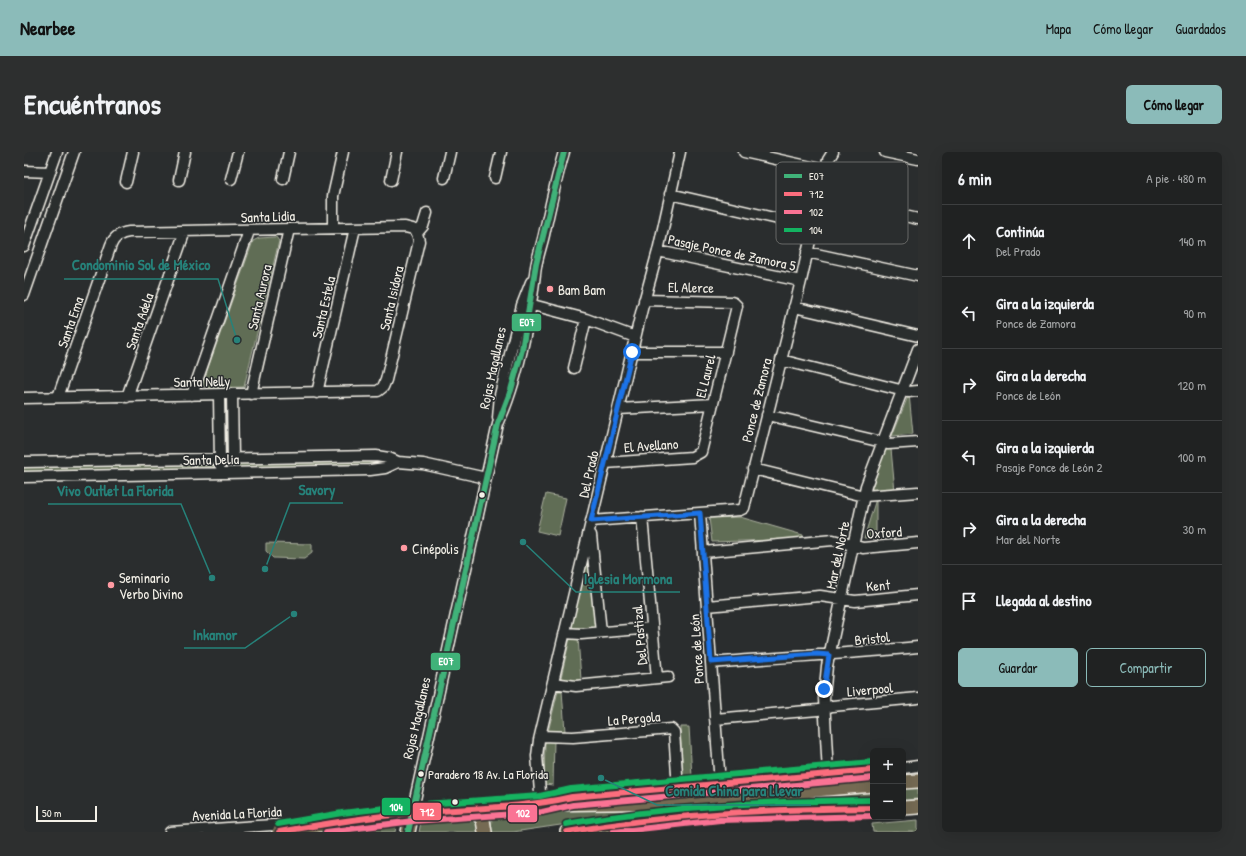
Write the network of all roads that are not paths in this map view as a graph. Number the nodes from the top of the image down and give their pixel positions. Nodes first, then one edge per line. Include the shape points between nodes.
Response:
1 (57, 152) edge
2 (74, 152) edge
3 (134, 152) edge
4 (185, 152) edge
5 (238, 152) edge
6 (289, 152) edge
7 (343, 152) edge
8 (397, 152) edge
9 (450, 152) edge
10 (501, 152) edge
11 (560, 152) edge
12 (564, 152) edge
13 (680, 152) edge
14 (744, 152) edge
15 (833, 152) edge
16 (885, 152) edge
17 (907, 154) edge
18 (918, 159) edge
19 (789, 162) edge
20 (827, 162) edge
21 (558, 170) junction
22 (24, 171) edge
23 (50, 172) junction
24 (444, 178) dead end
25 (495, 178) dead end
26 (231, 179) dead end
27 (283, 179) dead end
28 (179, 180) dead end
29 (391, 180) dead end
30 (126, 182) dead end
31 (670, 194) junction
32 (427, 213) dead end
33 (908, 217) edge
34 (776, 218) edge
35 (918, 219) edge
36 (333, 227) junction
37 (27, 228) edge
38 (355, 228) junction
39 (289, 229) junction
40 (185, 231) junction
41 (249, 231) junction
42 (417, 233) junction
43 (118, 236) joint
44 (809, 244) edge
45 (24, 246) edge
46 (658, 251) junction
47 (807, 252) junction
48 (918, 276) edge
49 (801, 281) junction
50 (24, 295) edge
51 (644, 300) junction
52 (527, 303) junction
53 (736, 304) joint
54 (794, 307) junction
55 (586, 319) junction
56 (918, 336) edge
57 (635, 337) junction
58 (918, 349) edge
59 (632, 352) junction
60 (726, 352) junction
61 (781, 360) junction
62 (574, 368) dead end
63 (903, 389) junction
64 (381, 390) joint
65 (918, 391) edge
66 (317, 393) junction
67 (232, 394) junction
68 (251, 394) junction
69 (192, 395) junction
70 (219, 395) junction
71 (58, 397) junction
72 (127, 397) junction
73 (24, 398) edge
74 (713, 404) junction
75 (618, 409) junction
76 (767, 415) junction
77 (882, 442) junction
78 (918, 442) edge
79 (699, 454) joint
80 (220, 458) junction
81 (233, 458) junction
82 (24, 462) edge
83 (398, 462) junction
84 (605, 462) junction
85 (754, 469) junction
86 (220, 473) junction
87 (24, 477) edge
88 (486, 478) junction
89 (918, 492) edge
90 (864, 496) junction
91 (700, 513) junction
92 (642, 517) junction
93 (590, 524) junction
94 (918, 543) edge
95 (853, 545) junction
96 (703, 552) junction
97 (918, 595) edge
98 (841, 599) junction
99 (707, 606) junction
100 (652, 628) junction
101 (601, 632) junction
102 (565, 633) junction
103 (918, 647) edge
104 (829, 655) junction
105 (711, 662) junction
106 (668, 677) dead end
107 (656, 678) junction
108 (553, 683) junction
109 (918, 698) edge
110 (825, 708) junction
111 (715, 719) junction
112 (540, 736) junction
113 (918, 766) edge
114 (906, 768) edge
115 (870, 770) edge
116 (828, 774) junction
117 (918, 781) edge
118 (906, 782) edge
119 (720, 784) junction
120 (870, 785) edge
121 (678, 788) junction
122 (541, 804) junction
123 (918, 807) edge
124 (473, 808) junction
125 (870, 808) edge
126 (906, 808) edge
127 (412, 813) junction
128 (315, 828) edge
129 (170, 832) edge
130 (279, 832) edge
131 (408, 832) edge
132 (485, 832) edge
133 (567, 832) edge

1 - 23 street
2 - 50 street
3 - 30 street
4 - 28 street
5 - 26 street
6 - 27 street
7 - 36 street via 333,196
8 - 29 street
9 - 24 street
10 - 25 street
11 - 21 street, Rojas Magallanes
12 - 21 street, Rojas Magallanes
13 - 31 street, Del Prado
14 - 19 street
15 - 20 street, Ponce de Zamora
16 - 17 street
17 - 18 street
21 - 52 street, Rojas Magallanes
22 - 23 street
23 - 37 street
31 - 34 street
31 - 46 street, Del Prado
32 - 42 street, Santa Isidora via 424,226
33 - 35 street
36 - 38 street, Santa Lidia
36 - 39 street, Santa Lidia
37 - 45 street
38 - 42 street, Santa Lidia via 405,227
38 - 66 street, Santa Estela
39 - 41 street, Santa Lidia
39 - 68 street, Santa Aurora
40 - 41 street, Santa Lidia
40 - 43 street, Santa Lidia via 129,232
40 - 72 street, Santa Adela
41 - 69 street, Santa Aurora
42 - 64 street, Santa Isidora via 419,241 390,365
43 - 71 street, Santa Ema via 111,245
44 - 47 street, Ponce de Zamora
46 - 49 street, Pasaje Ponce de Zamora 5
46 - 51 street, Del Prado
47 - 48 street
47 - 49 street, Ponce de Zamora
49 - 54 street, Ponce de Zamora
51 - 53 street, El Alerce
51 - 57 street, Del Prado
52 - 55 street
52 - 88 street, Rojas Magallanes via 513,379 498,424
53 - 60 street, El Laurel
54 - 56 street
54 - 61 street, Ponce de Zamora
55 - 57 street
55 - 62 street
57 - 59 street, Del Prado
58 - 63 street, Mar del Norte
59 - 60 street
59 - 75 street, Del Prado
60 - 74 street, El Laurel
61 - 63 street
61 - 76 street, Ponce de Zamora
63 - 65 street via 908,392
63 - 77 street, Mar del Norte
64 - 66 street, Santa Nelly
66 - 68 street, Santa Nelly
67 - 68 street, Santa Nelly
67 - 70 street, Santa Nelly
67 - 81 street
69 - 70 street, Santa Nelly
69 - 72 street, Santa Nelly
70 - 80 street
71 - 72 street, Santa Nelly
71 - 73 street, Santa Nelly
74 - 75 street
74 - 79 street, El Laurel
75 - 84 street, Del Prado
76 - 77 street
76 - 85 street, Ponce de Zamora
77 - 78 street
77 - 90 street, Mar del Norte
79 - 84 street, El Avellano via 692,457
80 - 81 street, Santa Delia
80 - 82 street, Santa Delia
80 - 86 street
81 - 83 street, Santa Delia via 376,456
83 - 86 street, Santa Delia via 385,468 370,470
83 - 88 street, Santa Delia via 423,464
84 - 93 street, Del Prado
85 - 90 street
85 - 91 street, Ponce de Zamora via 743,509
86 - 87 street, Santa Delia
88 - 127 street, Rojas Magallanes
89 - 90 street
90 - 95 street, Mar del Norte
91 - 92 street, Ponce de Zamora
91 - 96 street, Ponce de León
92 - 93 street, Ponce de Zamora
92 - 100 street, Del Pastizal
93 - 101 street
93 - 102 street, Del Prado
94 - 95 street, Oxford via 867,548
95 - 96 street, Oxford via 833,540
95 - 98 street, Mar del Norte
96 - 99 street, Ponce de León
97 - 98 street, Kent via 855,601
98 - 99 street, Kent via 820,596
98 - 104 street, Mar del Norte
99 - 105 street, Ponce de León
100 - 101 street
100 - 107 street, Del Pastizal
101 - 102 street
102 - 108 street, Del Prado
103 - 104 street, Bristol
104 - 105 street, Bristol
104 - 110 street, Mar del Norte via 824,680
105 - 111 street, Ponce de León
106 - 107 street
107 - 108 street via 576,686
108 - 112 street, Del Prado
109 - 110 street, Liverpool
110 - 111 street, Liverpool
110 - 116 street, Mar del Norte
111 - 119 street, Ponce de León
112 - 121 street, La Pergola via 573,737 671,729 674,732
112 - 122 street, Del Prado via 537,756
113 - 114 street
115 - 116 street, Avenida La Florida
116 - 119 street, Avenida La Florida
117 - 118 main road
119 - 121 street, Avenida La Florida
120 - 122 main road, Avenida La Florida via 676,802
121 - 122 street, Avenida La Florida via 572,797
122 - 124 main road, Avenida La Florida
123 - 126 main road
124 - 127 main road, Avenida La Florida
124 - 132 main road via 483,820
125 - 133 main road via 768,809 648,820
127 - 128 main road, Avenida La Florida
127 - 131 main road, Rojas Magallanes
128 - 129 street, Avenida La Florida via 273,826
128 - 130 main road, Avenida La Florida

